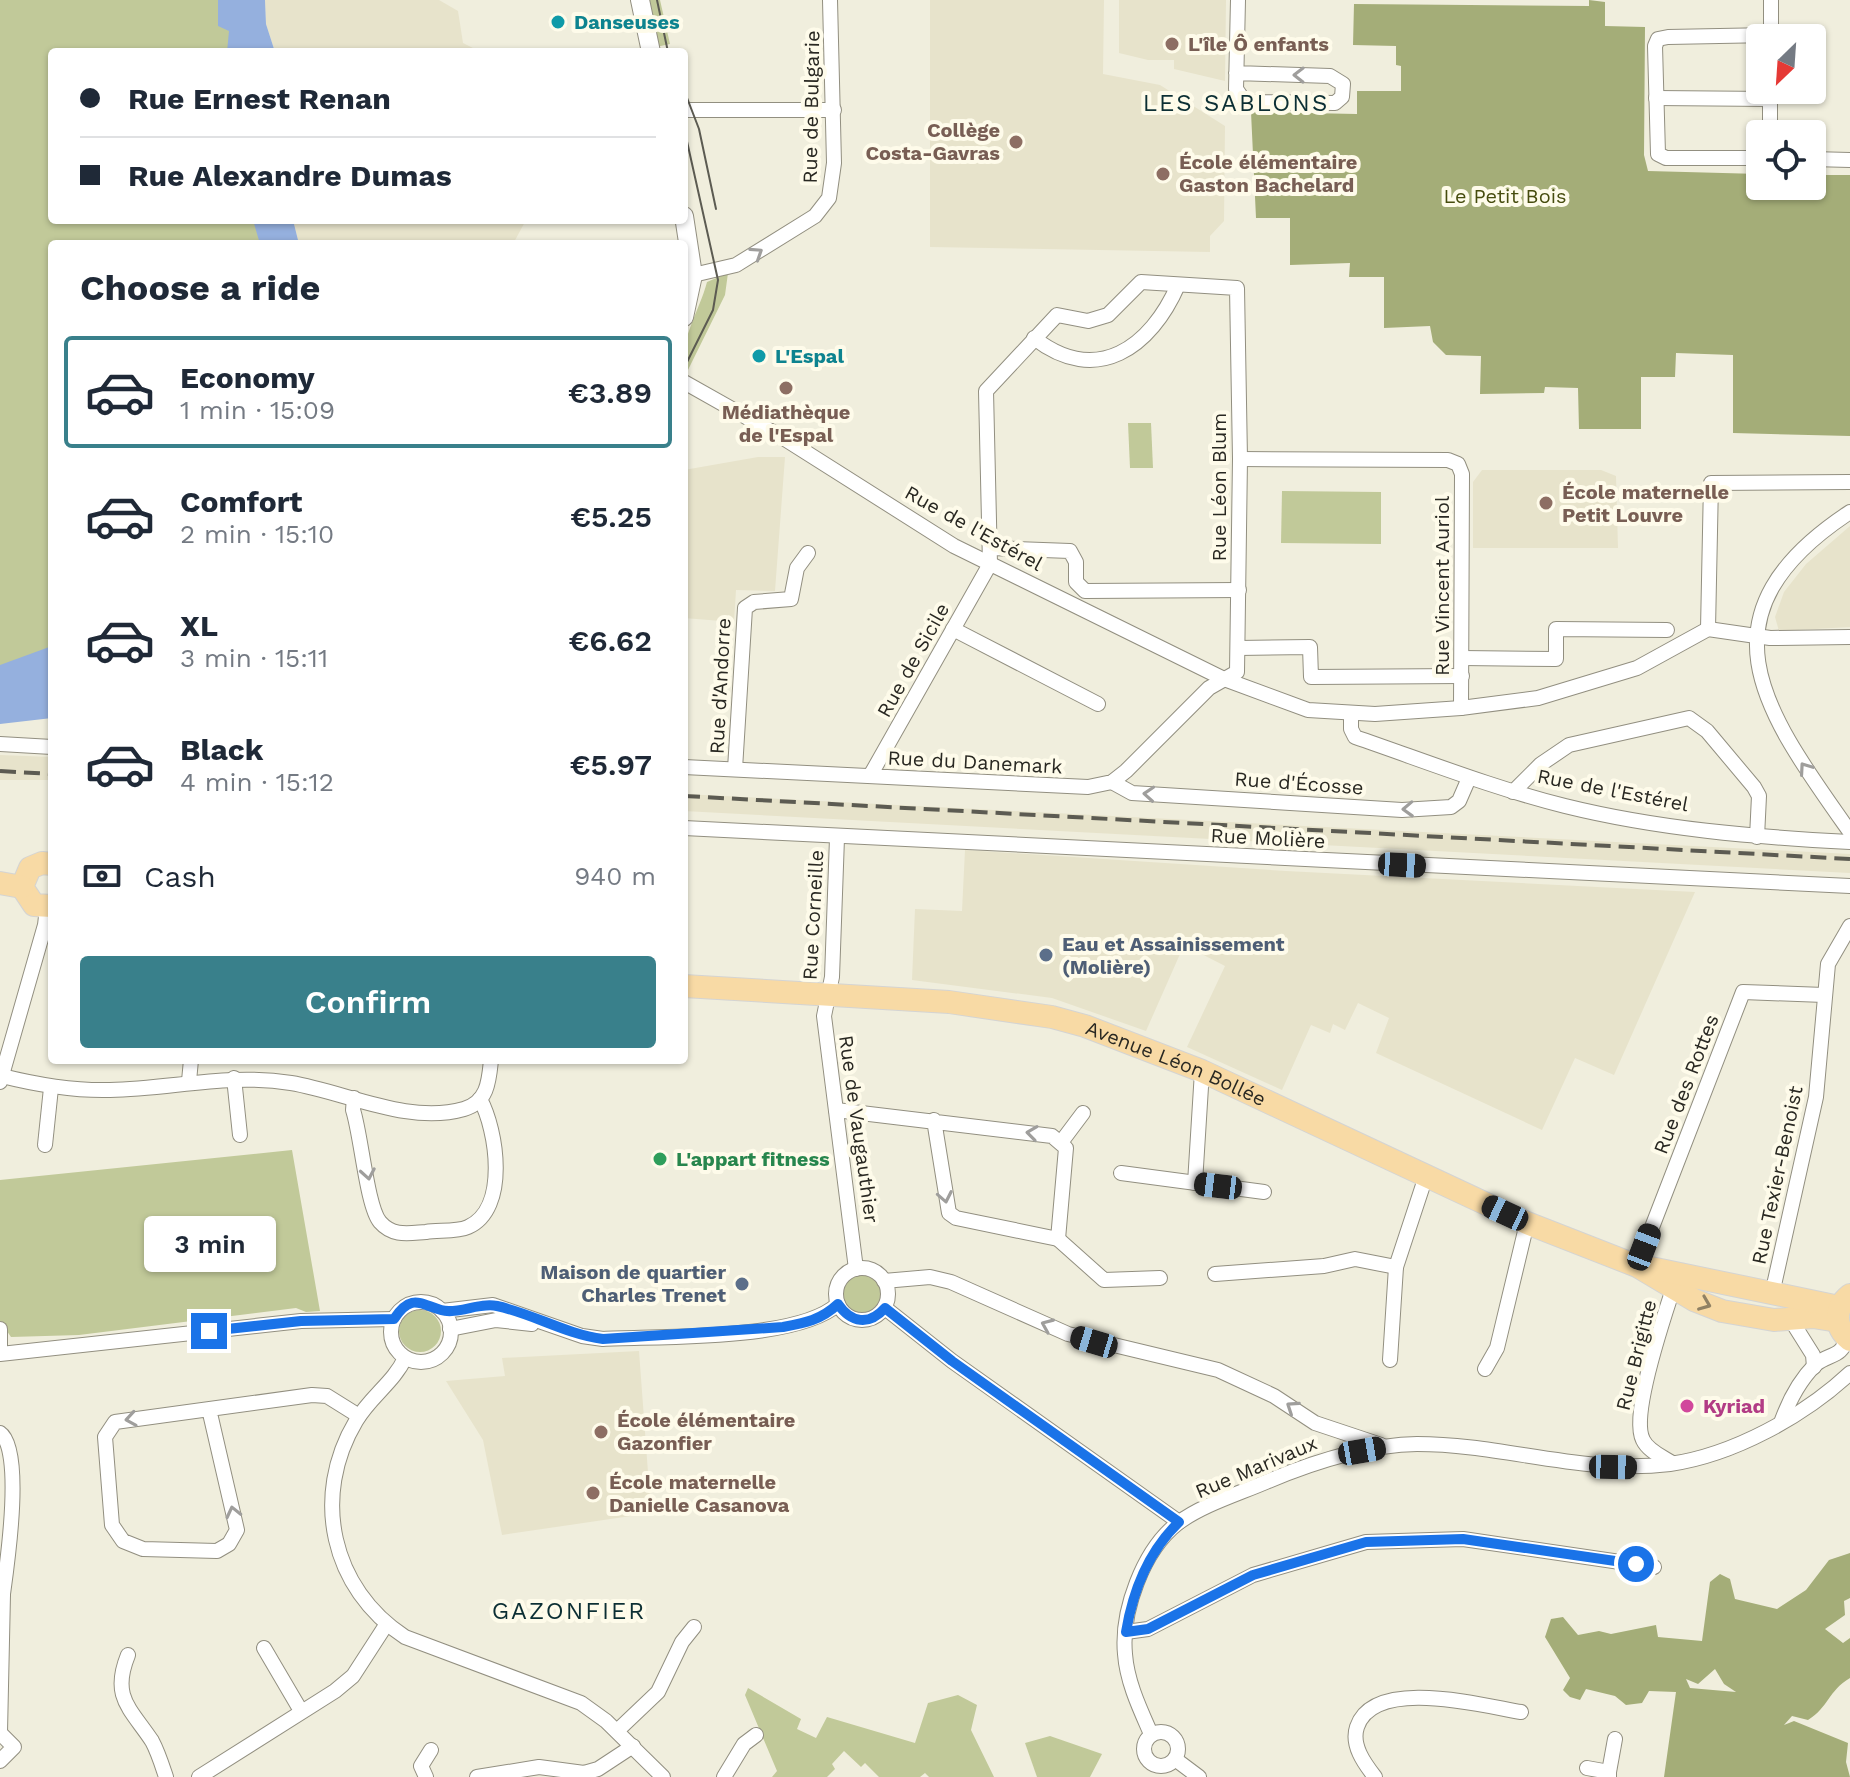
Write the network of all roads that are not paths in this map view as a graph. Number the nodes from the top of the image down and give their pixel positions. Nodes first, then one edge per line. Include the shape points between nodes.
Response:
1 (640, 0) edge
2 (830, 0) edge
3 (1238, 0) edge
4 (1771, 0) edge
5 (1771, 24) edge
6 (1746, 37) edge
7 (650, 48) edge
8 (1236, 73) junction
9 (1746, 95) edge
10 (1656, 98) junction
11 (688, 110) edge
12 (834, 110) junction
13 (1746, 158) edge
14 (1826, 159) edge
15 (1850, 160) edge
16 (688, 242) edge
17 (693, 275) junction
18 (1178, 285) junction
19 (688, 298) edge
20 (1034, 338) junction
21 (688, 384) edge
22 (1240, 459) junction
23 (1850, 482) edge
24 (1850, 512) edge
25 (990, 548) junction
26 (808, 553) dead end
27 (990, 564) junction
28 (1239, 590) junction
29 (953, 629) junction
30 (1708, 629) junction
31 (1667, 630) dead end
32 (1757, 635) junction
33 (1850, 637) edge
34 (1238, 648) junction
35 (1462, 658) junction
36 (1462, 676) junction
37 (1224, 679) junction
38 (1098, 704) dead end
39 (1461, 708) junction
40 (1359, 714) junction
41 (0, 744) edge
42 (48, 747) edge
43 (688, 767) edge
44 (735, 769) junction
45 (870, 776) junction
46 (1469, 778) junction
47 (1112, 782) junction
48 (1513, 792) junction
49 (688, 828) edge
50 (1850, 832) edge
51 (1757, 837) junction
52 (837, 838) junction
53 (1850, 842) edge
54 (48, 864) edge
55 (11, 885) edge
56 (1850, 886) edge
57 (48, 907) edge
58 (48, 912) edge
59 (1850, 926) edge
60 (688, 986) edge
61 (828, 995) junction
62 (1824, 995) junction
63 (191, 1064) edge
64 (491, 1064) edge
65 (1202, 1071) junction
66 (234, 1078) junction
67 (1, 1079) edge
68 (189, 1081) junction
69 (51, 1088) junction
70 (354, 1098) junction
71 (480, 1099) junction
72 (836, 1110) junction
73 (1083, 1113) dead end
74 (934, 1120) junction
75 (240, 1135) dead end
76 (1062, 1141) junction
77 (45, 1145) dead end
78 (1121, 1173) dead end
79 (1426, 1176) junction
80 (1195, 1183) junction
81 (1264, 1192) dead end
82 (1527, 1223) junction
83 (1058, 1239) junction
84 (1637, 1266) junction
85 (1396, 1267) junction
86 (856, 1269) junction
87 (1215, 1274) dead end
88 (1160, 1278) dead end
89 (884, 1281) junction
90 (1673, 1289) junction
91 (1772, 1294) junction
92 (838, 1304) junction
93 (885, 1308) junction
94 (442, 1311) junction
95 (394, 1319) junction
96 (1791, 1320) junction
97 (1845, 1320) edge
98 (548, 1325) junction
99 (0, 1329) edge
100 (450, 1329) junction
101 (0, 1353) edge
102 (405, 1358) junction
103 (1390, 1360) dead end
104 (1814, 1367) junction
105 (1485, 1369) dead end
106 (1850, 1373) edge
107 (209, 1409) junction
108 (359, 1416) junction
109 (1782, 1420) junction
110 (0, 1433) edge
111 (1389, 1447) junction
112 (1672, 1463) junction
113 (1179, 1522) junction
114 (6, 1537) edge
115 (1654, 1567) dead end
116 (2, 1594) edge
117 (386, 1625) junction
118 (694, 1627) dead end
119 (1126, 1632) junction
120 (264, 1648) dead end
121 (128, 1655) dead end
122 (301, 1711) junction
123 (1521, 1712) dead end
124 (617, 1731) junction
125 (0, 1732) edge
126 (1151, 1734) junction
127 (756, 1735) dead end
128 (1615, 1739) dead end
129 (633, 1746) junction
130 (431, 1750) dead end
131 (1175, 1759) junction
132 (0, 1761) edge
133 (1587, 1768) dead end
134 (1609, 1774) edge
135 (166, 1777) edge
136 (199, 1777) edge
137 (426, 1777) edge
138 (477, 1777) edge
139 (663, 1777) edge
140 (724, 1777) edge
141 (1199, 1777) edge
142 (1375, 1777) edge

1 - 7 street
2 - 12 street, Rue de Bulgarie
3 - 8 street
4 - 5 street
6 - 10 street via 1658,39
8 -> 8 street via 1236,89 1245,102 1335,103 1342,97 1343,84 1330,76
9 - 10 street
10 - 13 street via 1658,154
11 - 12 street
17 -> 12 street, Rue de Bulgarie via 736,265 825,207 833,186
14 - 15 street
16 - 17 street
17 - 19 street
18 - 20 street via 1141,282 1108,315 1088,321 1057,315
18 - 20 street via 1147,336 1119,353 1098,360 1064,355
18 - 22 street, Rue Léon Blum via 1237,288
20 - 25 street via 986,391
21 - 27 street, Rue de l'Estérel
22 - 28 street, Rue Léon Blum
22 - 35 street, Rue Vincent Auriol via 1458,464
23 - 30 street via 1711,483
24 - 32 street via 1810,541 1777,580
25 - 27 street
25 - 28 street via 1070,551 1076,582 1085,591
26 - 44 street, Rue d'Andorre via 797,568 791,599 754,602 745,608
27 - 29 street, Rue de Sicile
27 - 37 street, Rue de l'Estérel
28 - 34 street, Rue Léon Blum
29 - 38 street
29 - 45 street, Rue de Sicile
30 - 32 street
30 - 39 street, Rue de l'Estérel via 1637,668 1584,686
31 - 35 street via 1556,629 1556,659
32 - 33 street
50 -> 32 street via 1774,717 1760,670
34 - 36 street via 1310,647 1311,677
34 - 37 street, Rue Léon Blum via 1237,672
35 - 36 street, Rue Vincent Auriol
36 - 39 street, Rue Vincent Auriol
37 - 40 street, Rue de l'Estérel via 1308,710
37 - 47 street
39 - 40 street, Rue de l'Estérel
40 - 46 street, Rue de l'Estérel via 1352,734
41 - 42 street
43 - 44 street, Rue du Danemark
44 - 45 street, Rue du Danemark
45 - 47 street, Rue du Danemark via 1088,787
46 -> 47 street, Rue d'Écosse via 1451,807 1402,810 1132,793
46 - 48 street, Rue de l'Estérel
48 - 51 street, Rue de l'Estérel via 1613,817
48 - 51 street via 1569,745 1689,718 1707,731 1754,787 1759,796
49 - 52 street, Rue Molière
51 - 53 street, Rue de l'Estérel
52 - 56 street, Rue Molière
52 - 61 street, Rue Corneille
54 - 55 main road via 30,868
55 - 57 main road via 28,900
58 - 67 street
59 - 62 street, Rue Texier-Benoist via 1828,964
60 - 61 main road, Avenue Léon Bollée
61 - 65 main road, Avenue Léon Bollée via 949,1002 1052,1017
61 - 72 street, Rue de Vaugauthier via 824,1016
62 - 84 street, Rue des Rottes via 1743,992
62 - 91 street, Rue Texier-Benoist via 1816,1097
63 - 68 street
64 - 71 street via 488,1088
65 - 79 main road, Avenue Léon Bollée
65 - 80 street
66 - 68 street
66 - 70 street via 291,1083
66 - 75 street
67 - 69 street
68 - 69 street via 111,1090
69 - 77 street
70 - 71 street via 444,1112 467,1108
70 -> 71 street via 375,1214 400,1234 467,1228 492,1205 496,1189 489,1116
72 - 74 street
72 - 86 street, Rue de Vaugauthier
73 - 76 street
76 -> 74 street
74 -> 83 street via 949,1213
76 - 83 street via 1066,1148
78 - 80 street
79 - 82 main road, Avenue Léon Bollée
79 - 85 street
80 - 81 street
82 - 84 main road, Avenue Léon Bollée
82 - 105 street via 1497,1348
83 - 88 street via 1104,1280
84 - 90 main road, Avenue Léon Bollée
84 - 91 main road, Avenue Léon Bollée
85 - 87 street via 1355,1259
85 - 103 street
86 - 89 street via 873,1270
86 - 92 street via 838,1284
89 - 93 street via 889,1293
111 -> 89 street via 1315,1423 1262,1389 1218,1370 1068,1334 951,1282 930,1277
90 -> 96 main road, Avenue Léon Bollée via 1722,1311
90 - 112 street, Rue Brigitte via 1639,1419 1647,1447
91 - 97 main road, Avenue Léon Bollée
92 - 93 street via 845,1315 860,1321
92 - 98 street via 808,1323 757,1330 603,1339
93 - 113 street
94 - 95 street via 417,1302
94 - 98 street via 493,1305
94 - 100 street
95 - 101 street via 301,1321
95 - 102 street via 391,1340
96 - 97 main road, Avenue Léon Bollée
96 - 104 street via 1813,1355
97 - 104 street via 1838,1355
98 - 100 street via 496,1320
99 - 101 street
100 - 102 street via 439,1355 425,1361
102 - 108 street
104 - 109 street
106 - 109 street via 1799,1416
107 -> 107 street via 123,1419 109,1429 105,1446 112,1525 123,1541 143,1549 217,1551 234,1538 237,1530
107 - 108 street via 312,1395 327,1396
108 - 117 street via 337,1464 332,1525 349,1578
109 - 112 street via 1718,1453
110 - 114 street via 8,1444 14,1521
111 - 112 street via 1446,1445 1595,1466
111 - 113 street, Rue Marivaux via 1334,1456
113 - 119 street, Rue Marivaux via 1147,1563
114 - 116 street
115 - 119 street via 1463,1539 1366,1542 1253,1575 1148,1629
116 - 125 street
117 - 122 street via 353,1676
117 - 124 street via 424,1645 561,1693
118 - 124 street via 658,1692
119 - 126 street, Rue Marivaux via 1134,1692
120 - 122 street
121 - 135 street via 120,1673 123,1700 154,1745
122 - 136 street
123 - 142 street via 1437,1698 1385,1702 1368,1711 1355,1736
124 - 129 street
125 - 132 street via 14,1747
126 - 131 street via 1163,1731 1173,1737 1178,1747
126 - 131 street via 1144,1746 1150,1762 1161,1766
127 - 140 street via 744,1744
128 - 134 street
129 - 138 street via 584,1773 539,1767
129 - 139 street
130 - 137 street via 421,1766
131 - 141 street
133 - 134 street

